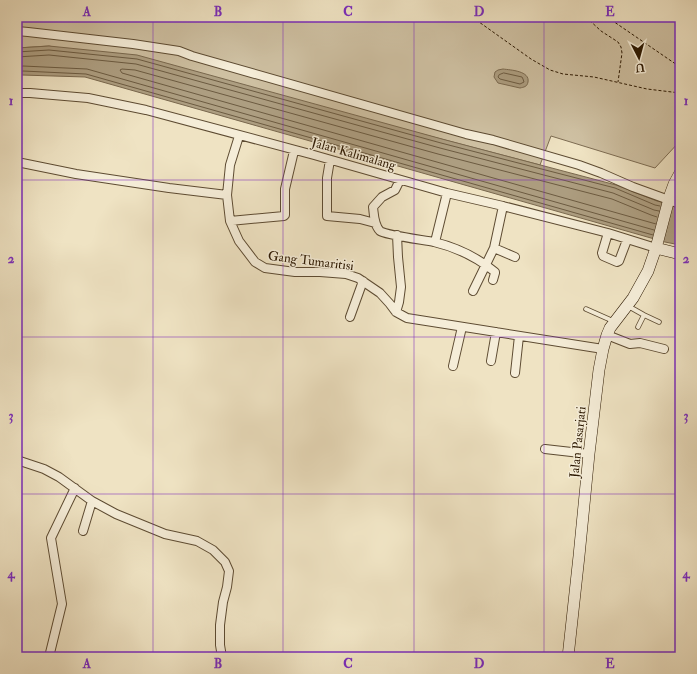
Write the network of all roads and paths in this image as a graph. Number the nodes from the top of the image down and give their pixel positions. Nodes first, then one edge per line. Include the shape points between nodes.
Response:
1 (472, 17) edge
2 (586, 17) edge
3 (607, 17) edge
4 (17, 31) edge
5 (680, 67) edge
6 (618, 82) junction
7 (17, 93) edge
8 (680, 93) edge
9 (239, 136) junction
10 (294, 151) junction
11 (330, 160) junction
12 (17, 164) edge
13 (680, 173) edge
14 (400, 180) junction
15 (447, 193) junction
16 (227, 195) junction
17 (668, 202) junction
18 (680, 204) edge
19 (503, 206) junction
20 (230, 221) junction
21 (375, 223) junction
22 (608, 234) junction
23 (397, 235) junction
24 (627, 240) junction
25 (435, 242) junction
26 (657, 246) junction
27 (494, 248) junction
28 (680, 254) edge
29 (515, 257) dead end
30 (486, 265) junction
31 (493, 280) dead end
32 (362, 281) junction
33 (473, 291) dead end
34 (628, 306) junction
35 (586, 309) dead end
36 (396, 312) junction
37 (644, 315) junction
38 (350, 317) dead end
39 (615, 322) junction
40 (659, 322) dead end
41 (462, 327) junction
42 (638, 327) dead end
43 (496, 332) junction
44 (607, 335) junction
45 (518, 336) junction
46 (603, 349) junction
47 (664, 349) dead end
48 (491, 361) dead end
49 (452, 366) dead end
50 (515, 373) dead end
51 (545, 449) dead end
52 (588, 454) junction
53 (17, 460) edge
54 (75, 488) junction
55 (92, 501) junction
56 (83, 532) dead end
57 (49, 657) edge
58 (222, 657) edge
59 (568, 657) edge

1 - 6 path via 550,70
2 - 6 path via 621,47
3 - 5 path
4 - 17 street via 133,44 179,52 579,165
6 - 8 path
7 - 9 street, Jalan Kalimalang via 88,98 146,110
9 - 10 street, Jalan Kalimalang
9 - 16 street, Gang Tumaritisi via 231,157
10 - 11 street, Jalan Kalimalang
10 - 20 street via 285,189 286,215
11 - 14 street, Jalan Kalimalang
11 - 21 street via 327,178 327,216 360,218
12 - 16 street
13 - 17 main road, Jalan Pasarjati
14 - 15 street, Jalan Kalimalang
14 - 21 street via 395,190 382,197 373,207
15 - 19 street, Jalan Kalimalang
15 - 25 street
16 - 20 street, Gang Tumaritisi
17 - 18 street
17 - 26 main road, Jalan Pasarjati
19 - 22 street, Jalan Kalimalang
19 - 27 street
20 - 32 street, Gang Tumaritisi via 239,241 251,258 265,268 346,274
21 - 23 street via 380,231
22 - 24 street, Jalan Kalimalang
22 - 24 street via 602,254 617,262
23 - 25 street
23 - 36 street via 401,287
24 - 26 street, Jalan Kalimalang
25 - 30 street
26 - 28 main road, Jalan Kalimalang
26 - 34 main road, Jalan Pasarjati via 643,280
27 - 29 street
27 - 30 street
30 - 31 street via 495,273
30 - 33 street
32 - 36 street, Gang Tumaritisi via 380,293
32 - 38 street
34 - 37 lane
34 - 39 main road, Jalan Pasarjati
35 - 39 lane
36 - 41 street, Gang Tumaritisi via 407,318
37 - 40 lane
37 - 42 lane
39 - 44 main road, Jalan Pasarjati
41 - 43 street, Gang Tumaritisi
41 - 49 street
43 - 45 street, Gang Tumaritisi
43 - 48 street
44 - 46 main road, Jalan Pasarjati
44 - 47 street via 630,344 640,343
45 - 46 street, Gang Tumaritisi
45 - 50 street
46 - 52 main road, Jalan Pasarjati
51 - 52 street
52 - 59 main road, Jalan Pasarjati
53 - 54 street via 44,469
54 - 55 street
54 - 57 street via 51,538 62,604
55 - 56 street
55 - 58 street via 165,534 197,541 213,550 225,562 229,571 219,635

